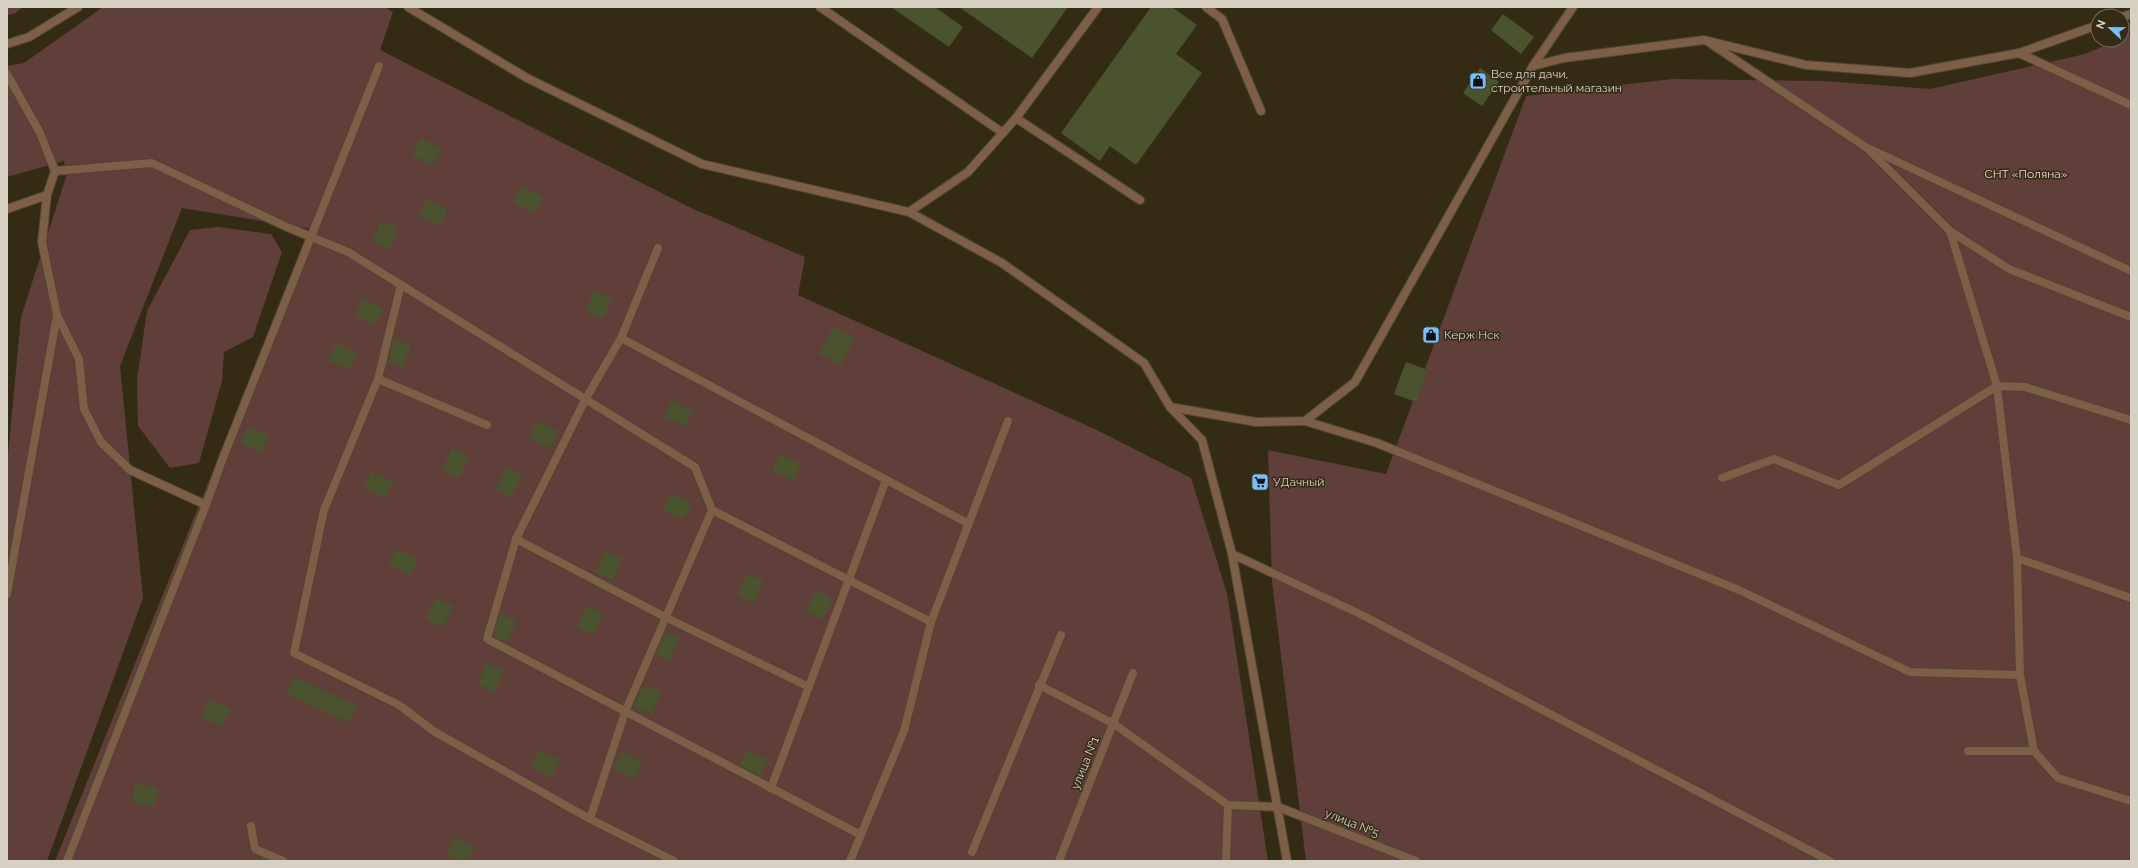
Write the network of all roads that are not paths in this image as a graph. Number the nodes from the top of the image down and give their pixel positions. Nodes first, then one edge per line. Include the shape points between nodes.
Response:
1 (78, 7) edge
2 (408, 7) edge
3 (820, 7) edge
4 (1098, 7) edge
5 (1206, 7) edge
6 (1572, 7) edge
7 (418, 10) edge
8 (2090, 28) edge
9 (1704, 40) junction
10 (7, 44) edge
11 (2019, 53) junction
12 (379, 66) dead end
13 (1533, 66) junction
14 (7, 74) edge
15 (2131, 104) edge
16 (1261, 111) dead end
17 (1016, 118) junction
18 (1003, 133) junction
19 (1867, 148) junction
20 (55, 171) junction
21 (47, 195) junction
22 (1140, 200) dead end
23 (7, 209) edge
24 (909, 212) junction
25 (1950, 231) junction
26 (310, 237) junction
27 (658, 248) dead end
28 (2131, 271) edge
29 (401, 285) junction
30 (57, 315) junction
31 (2131, 317) edge
32 (621, 338) junction
33 (378, 379) junction
34 (1997, 386) junction
35 (585, 400) junction
36 (1170, 407) junction
37 (2131, 420) edge
38 (1008, 421) dead end
39 (1305, 422) junction
40 (487, 424) dead end
41 (1722, 478) dead end
42 (886, 480) junction
43 (206, 505) junction
44 (712, 510) junction
45 (969, 524) junction
46 (516, 539) junction
47 (1232, 554) junction
48 (2018, 558) junction
49 (849, 580) junction
50 (7, 594) edge
51 (2131, 598) edge
52 (667, 618) junction
53 (932, 622) junction
54 (1061, 635) dead end
55 (1133, 673) dead end
56 (2020, 675) junction
57 (1040, 685) junction
58 (809, 687) junction
59 (625, 712) junction
60 (1114, 724) junction
61 (1968, 751) dead end
62 (2034, 751) junction
63 (771, 788) junction
64 (2131, 801) edge
65 (1228, 805) junction
66 (1278, 807) junction
67 (590, 819) junction
68 (251, 826) dead end
69 (861, 835) junction
70 (972, 852) dead end
71 (66, 861) edge
72 (283, 861) edge
73 (674, 861) edge
74 (850, 861) edge
75 (1059, 861) edge
76 (1226, 861) edge
77 (1287, 861) edge
78 (1416, 861) edge
79 (1830, 861) edge

1 - 10 street via 29,37
2 - 7 street
3 - 18 street
4 - 17 street
5 - 16 street via 1222,19
6 - 13 street
7 - 24 street via 527,78 702,164
8 - 11 street
9 - 11 street via 1806,65 1910,73
9 - 13 street via 1564,58
9 - 19 street
11 - 15 street
12 - 26 street
13 - 39 street via 1355,382
14 - 20 street via 40,133
17 - 18 street
17 - 22 street
18 - 24 street via 968,172
19 - 25 street
19 - 28 street
20 - 21 street
20 - 26 street via 152,163
21 - 23 street
21 - 30 street via 42,242
24 - 36 street via 1002,263 1144,363
25 - 31 street via 2009,269
25 - 34 street
26 - 29 street via 348,252
26 - 43 street
27 - 32 street
29 - 33 street
29 - 35 street
30 - 43 street via 79,359 84,409 101,442 130,470
30 - 50 street
32 - 35 street
32 - 42 street
33 - 40 street
33 - 67 street via 324,510 294,653 399,705 435,732
34 - 37 street via 2025,387
34 - 41 street via 1839,485 1774,459
34 - 48 street
35 - 44 street via 695,468
35 - 46 street
36 - 39 street via 1256,422
36 - 47 street via 1202,440
38 - 45 street
39 - 56 street via 1377,443 1739,590 1910,672
42 - 45 street
42 - 49 street
43 - 71 street
44 - 49 street
44 - 52 street
45 - 53 street
46 - 52 street
46 - 59 street via 487,639
47 - 66 street
47 - 79 street via 1362,615
48 - 51 street
48 - 56 street
49 - 53 street
49 - 58 street
52 - 58 street
52 - 59 street
53 - 69 street via 904,731
54 - 57 street
55 - 60 street, улица №1
56 - 62 street
57 - 60 street
57 - 70 street
58 - 63 street
59 - 63 street
59 - 67 street
60 - 65 street
60 - 75 street, улица №1
61 - 62 street
62 - 64 street via 2058,778
63 - 69 street
65 - 66 street, улица №5
65 - 76 street
66 - 77 street
66 - 78 street, улица №5
67 - 73 street
68 - 72 street via 255,849
69 - 74 street

